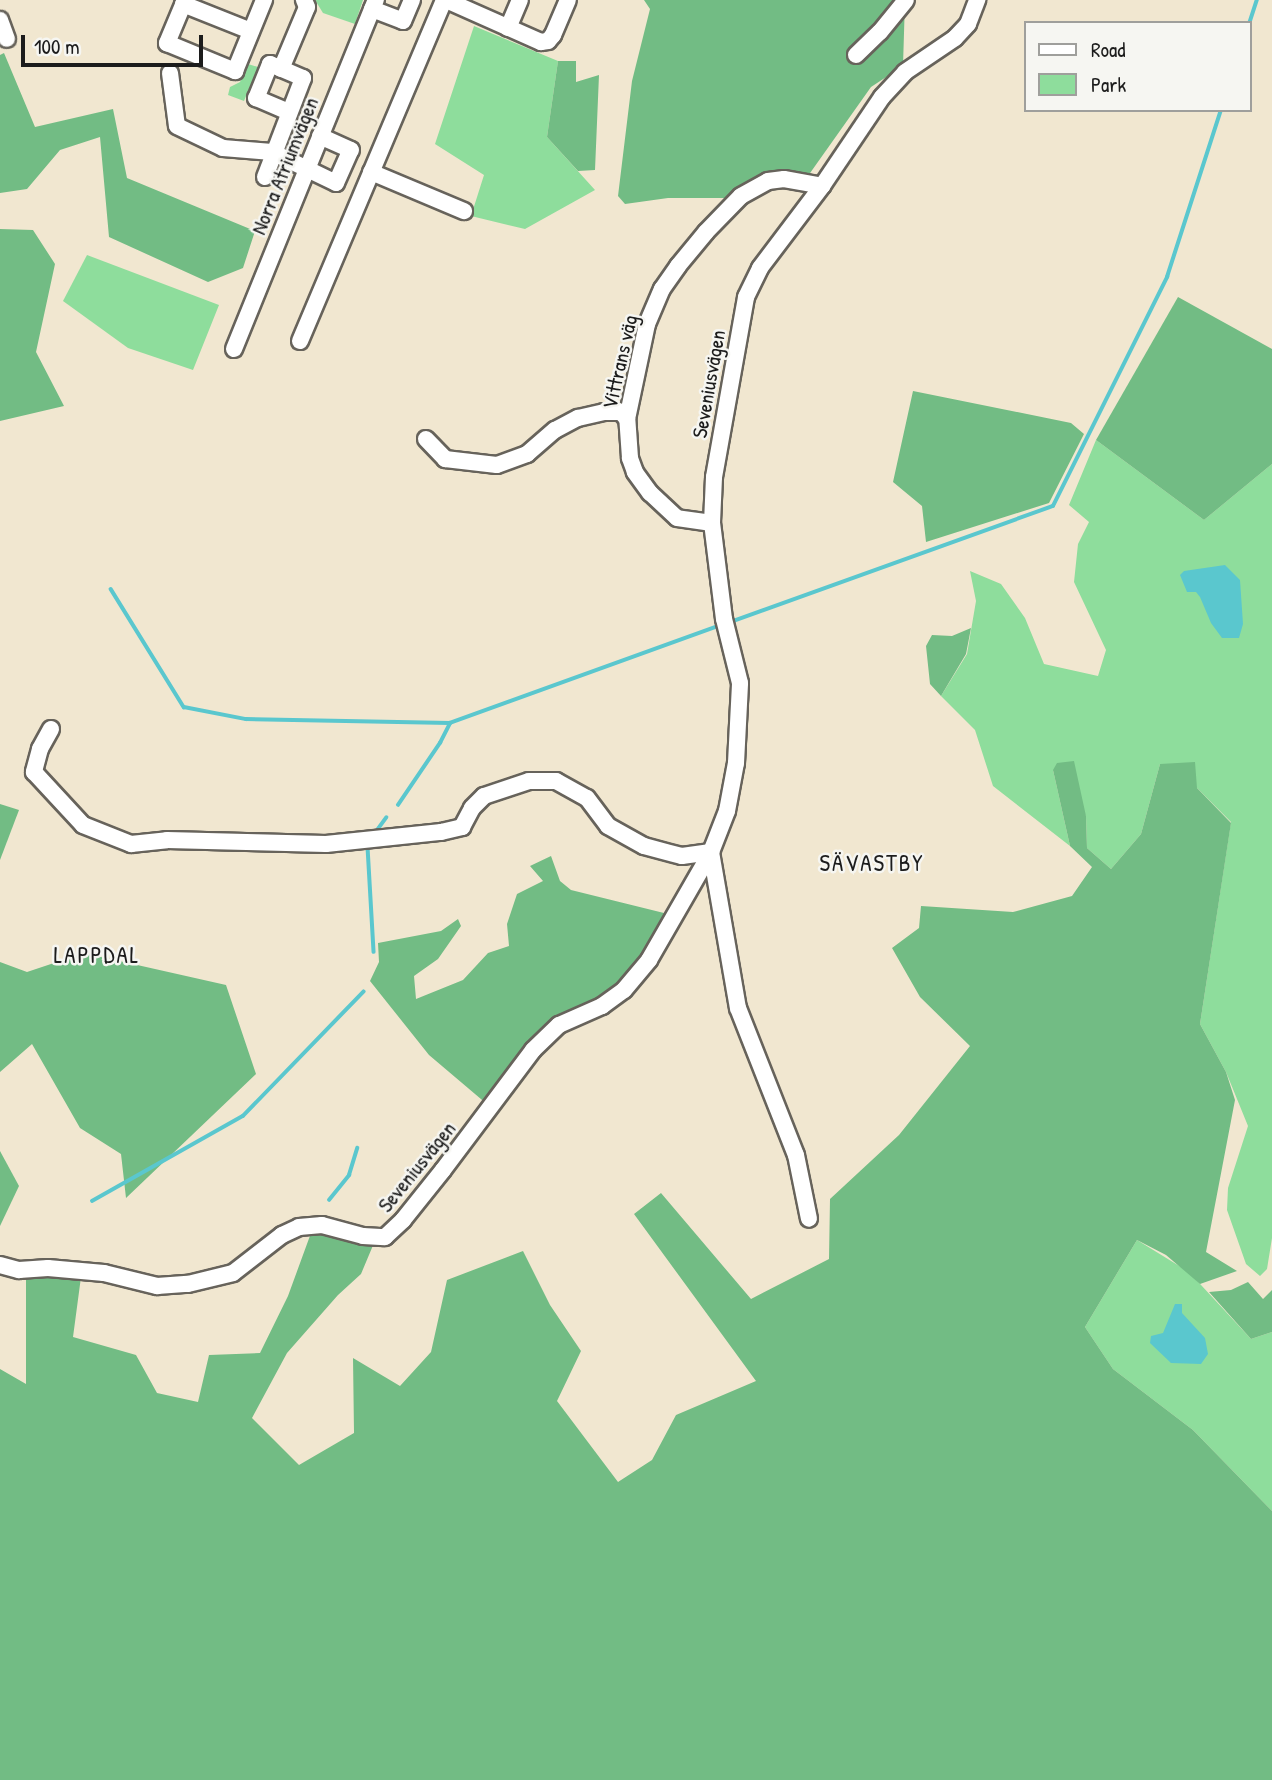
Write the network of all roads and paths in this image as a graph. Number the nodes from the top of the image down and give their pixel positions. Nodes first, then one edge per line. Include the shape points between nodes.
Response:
1 (264, 0) edge
2 (304, 0) edge
3 (412, 0) edge
4 (445, 0) edge
5 (520, 0) edge
6 (568, 0) edge
7 (906, 0) edge
8 (977, 0) edge
9 (184, 2) edge
10 (374, 4) edge
11 (0, 20) edge
12 (508, 28) junction
13 (251, 32) junction
14 (7, 39) dead end
15 (242, 53) junction
16 (856, 55) dead end
17 (276, 66) junction
18 (170, 73) dead end
19 (289, 112) junction
20 (320, 136) junction
21 (349, 149) junction
22 (272, 152) junction
23 (374, 166) junction
24 (305, 171) junction
25 (265, 177) dead end
26 (336, 183) junction
27 (822, 186) junction
28 (362, 194) junction
29 (464, 211) dead end
30 (300, 341) dead end
31 (234, 349) dead end
32 (627, 419) junction
33 (426, 439) dead end
34 (712, 523) junction
35 (51, 729) dead end
36 (711, 852) junction
37 (809, 1219) dead end
38 (0, 1265) edge

1 - 13 street
2 - 17 street via 307,7
3 - 10 street via 403,21
4 - 12 street
4 - 23 street
5 - 12 street
6 - 12 street via 548,41
7 - 16 street
8 - 27 street, Seveniusvägen via 968,24 955,38 905,72 881,97
9 - 13 street
9 - 15 street via 167,43 235,71
10 - 20 street, Norra Atriumvägen
11 - 14 street
13 - 15 street
15 - 17 street
17 - 19 street via 303,78
17 - 19 street via 256,99
18 - 22 street via 177,126 223,148
19 - 22 street
20 - 21 street
20 - 24 street, Norra Atriumvägen
21 - 23 street
21 - 26 street
22 - 24 street
22 - 25 street
23 - 28 street
23 - 29 street
24 - 26 street
24 - 31 street, Norra Atriumvägen
26 - 28 street
27 - 32 street, Vittrans väg via 768,181 741,196 706,232 662,289 647,324
27 - 34 street, Seveniusvägen via 760,268 746,297 714,477
28 - 30 street
32 - 33 street via 621,412 578,418 527,454 497,465 445,459
32 - 34 street, Vittrans väg via 630,458 650,493 677,518
34 - 36 street, Seveniusvägen via 724,619 740,683 737,756 727,811
35 - 36 street via 34,772 83,825 131,844 167,840 326,844 442,832 462,827 484,796 529,781 556,781 587,798 608,826 644,846 682,856
36 - 37 street via 738,1008 796,1156
36 - 38 street, Seveniusvägen via 649,960 625,990 559,1025 533,1050 443,1170 385,1237 322,1225 299,1227 233,1273 188,1284 157,1286 103,1273 19,1270

